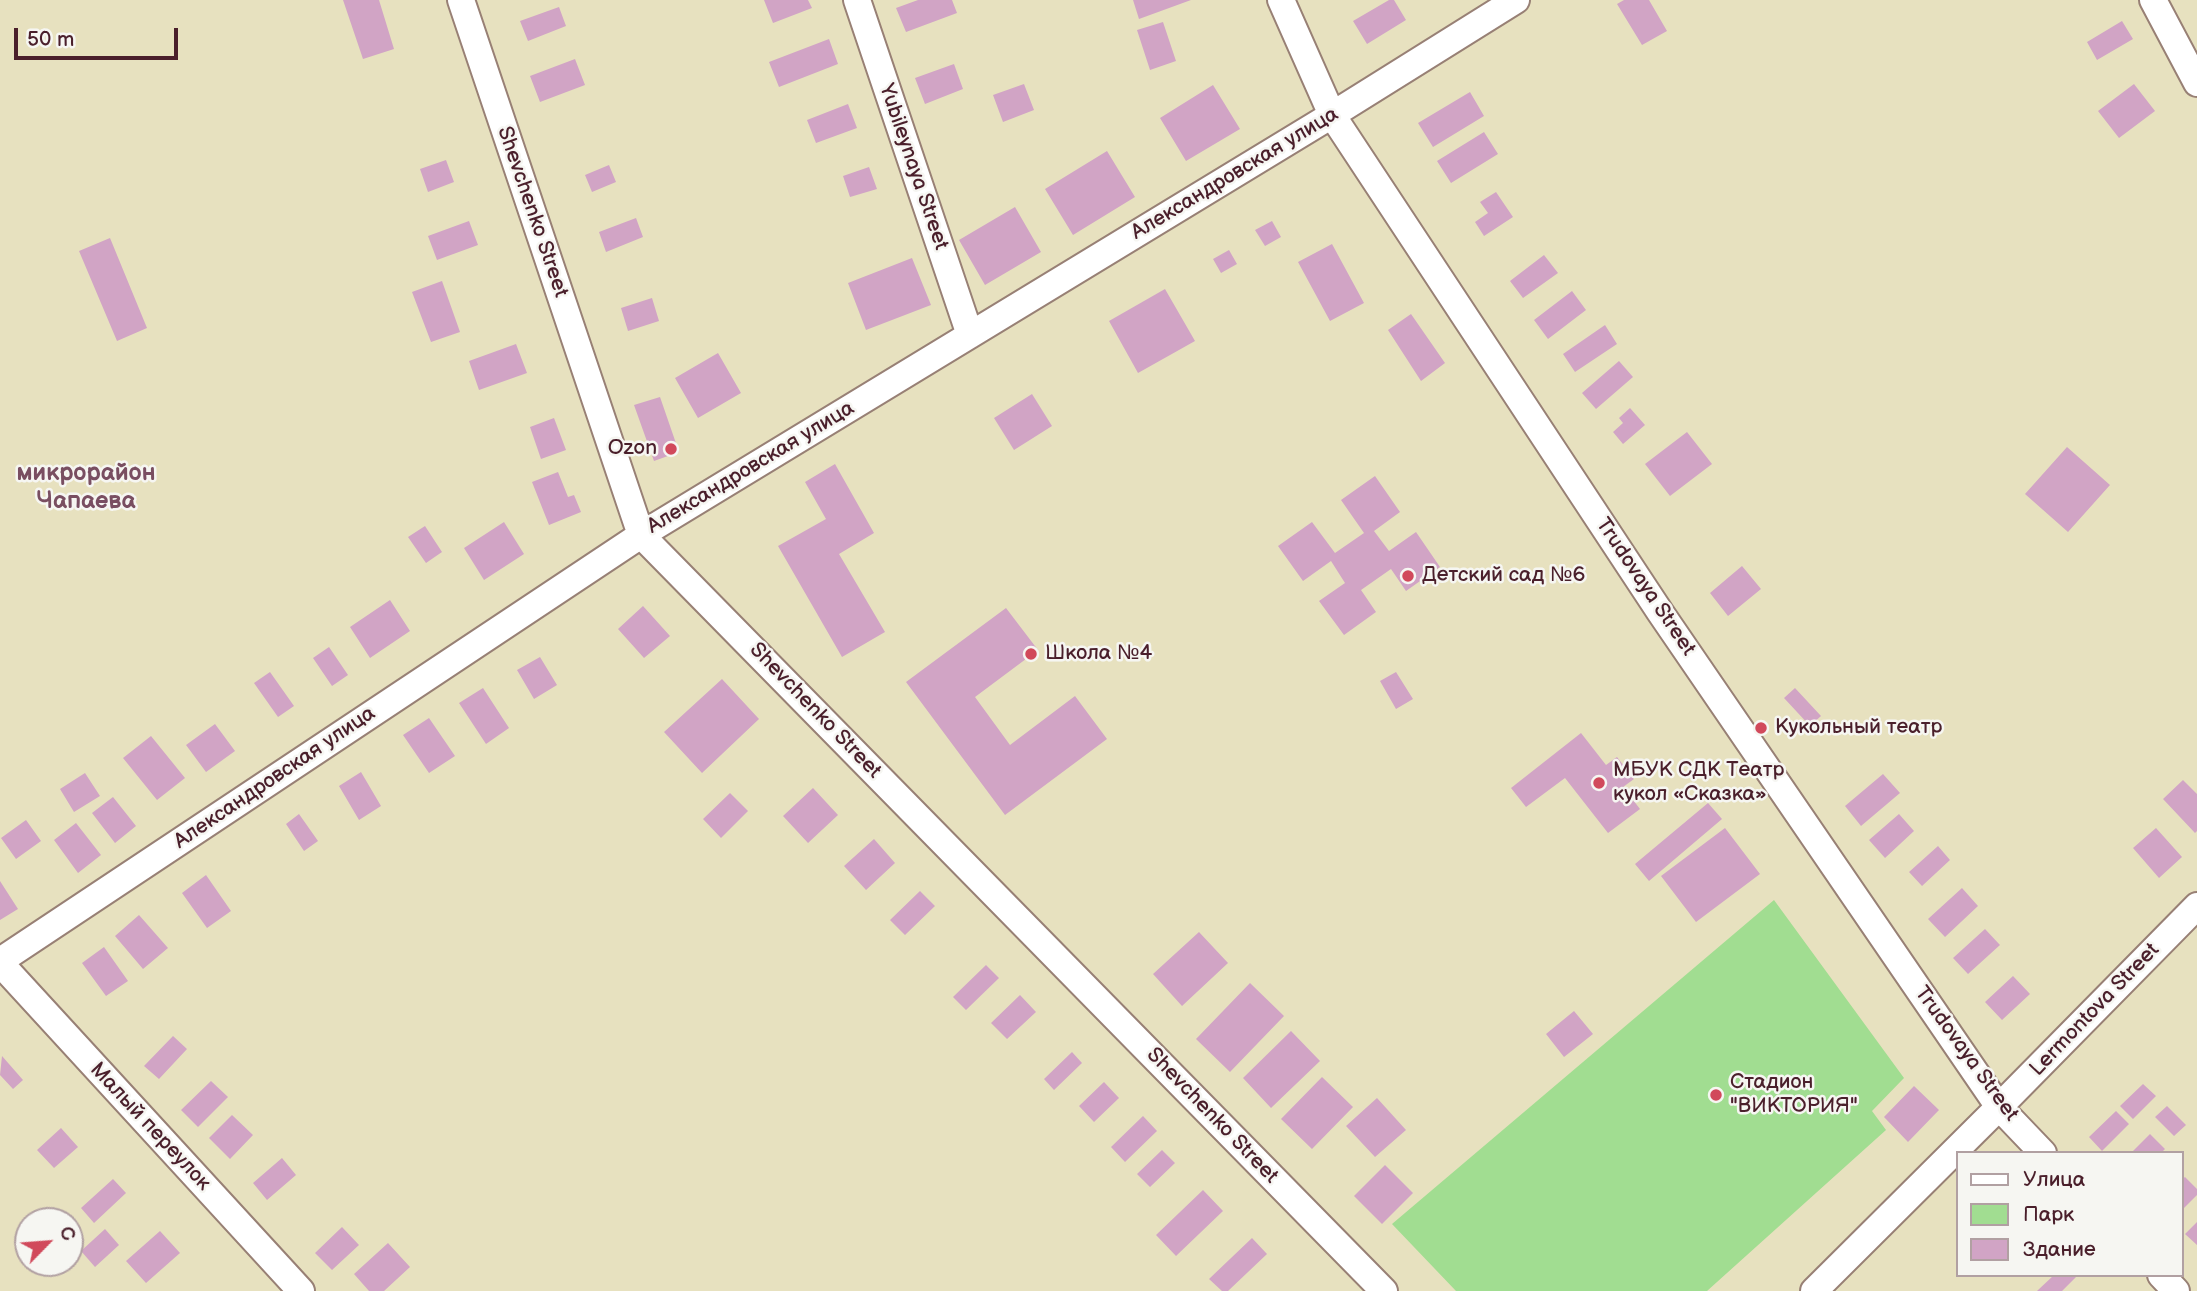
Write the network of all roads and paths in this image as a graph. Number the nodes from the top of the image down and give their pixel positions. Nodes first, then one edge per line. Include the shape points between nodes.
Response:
1 (461, 0) edge
2 (857, 0) edge
3 (1281, 0) edge
4 (1516, 0) edge
5 (2153, 0) edge
6 (2197, 83) edge
7 (1332, 115) junction
8 (970, 334) junction
9 (641, 535) junction
10 (2197, 906) edge
11 (0, 962) edge
12 (1999, 1107) junction
13 (2041, 1151) edge
14 (2163, 1277) edge
15 (301, 1291) edge
16 (1384, 1291) edge
17 (1814, 1291) edge
18 (2176, 1291) edge

1 - 9 street, Shevchenko Street
2 - 8 street, Yubileynaya Street
3 - 7 street, Trudovaya Street
4 - 7 street, Александровская улица
5 - 6 street
7 - 8 street, Александровская улица
7 - 12 street, Trudovaya Street via 1660,612
8 - 9 street, Александровская улица
9 - 11 street, Александровская улица
9 - 16 street, Shevchenko Street
10 - 12 street, Lermontova Street
11 - 15 street, Малый переулок
12 - 13 street, Trudovaya Street
12 - 17 street, Lermontova Street
14 - 18 street

